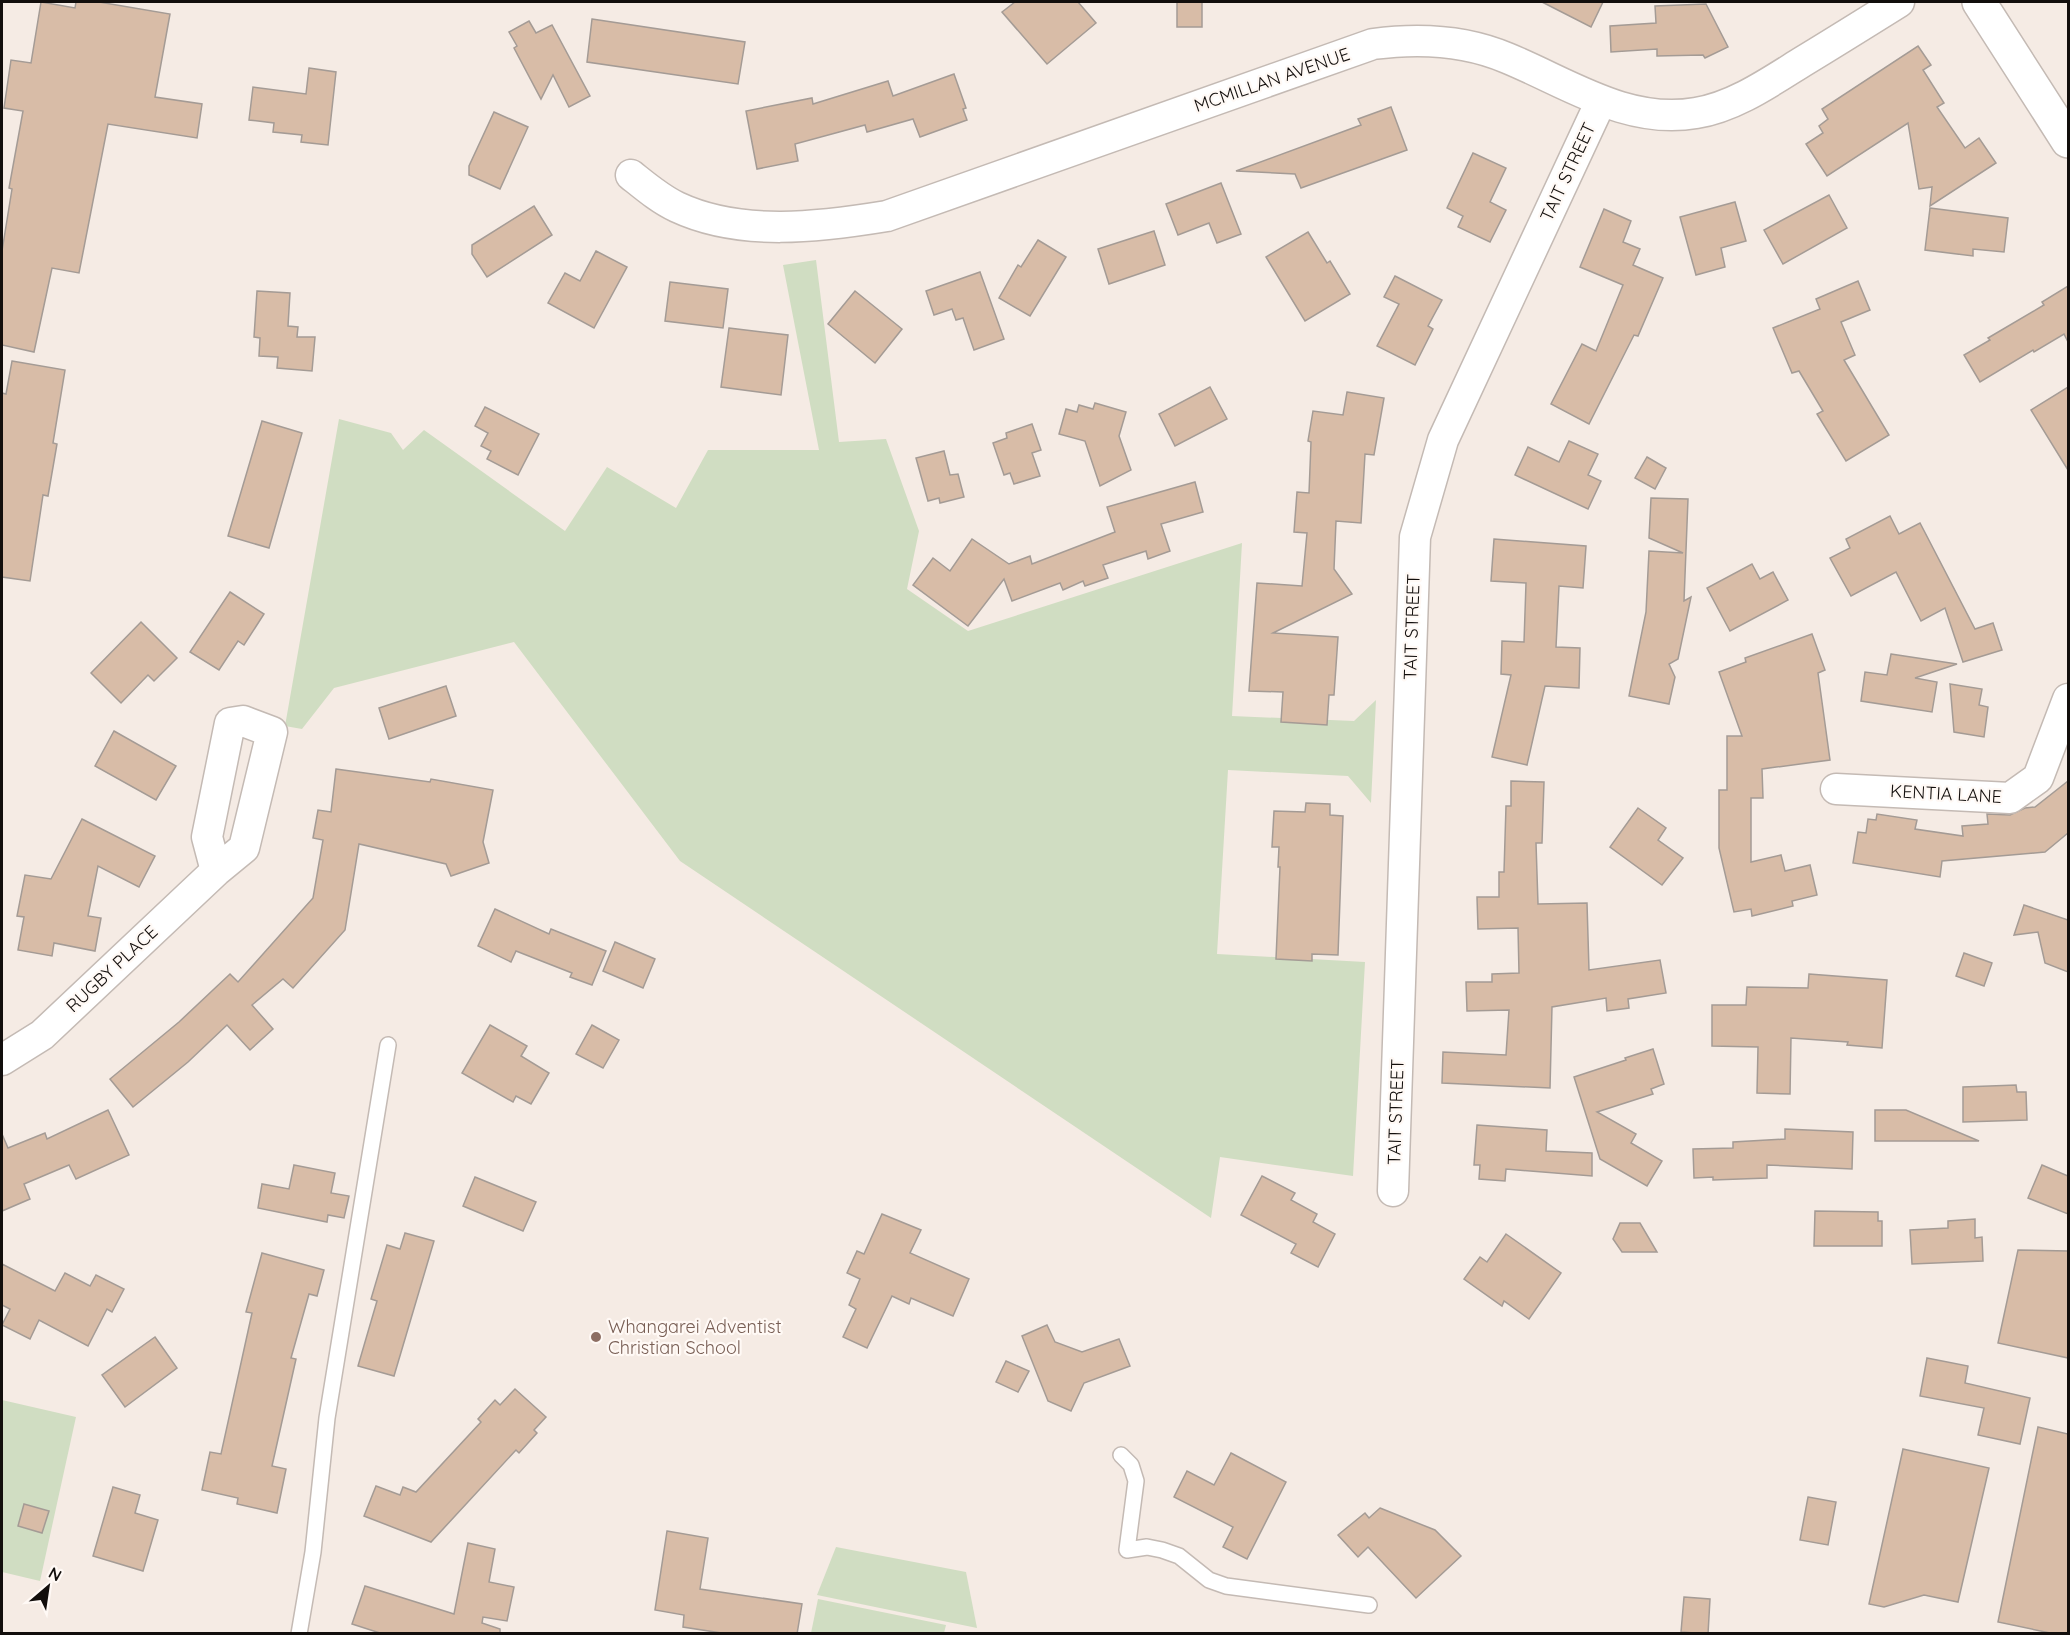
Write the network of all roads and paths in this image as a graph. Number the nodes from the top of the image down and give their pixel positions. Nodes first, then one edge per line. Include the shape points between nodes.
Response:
1 (1899, 2) edge
2 (1979, 2) edge
3 (1601, 101) junction
4 (2068, 141) edge
5 (631, 175) dead end
6 (2068, 699) edge
7 (1836, 789) dead end
8 (216, 871) dead end
9 (388, 1045) dead end
10 (2, 1060) edge
11 (1393, 1191) dead end
12 (1121, 1455) dead end
13 (1369, 1605) dead end
14 (298, 1634) edge

1 - 3 street, MCMILLAN AVENUE via 1769,82 1723,105 1697,113 1668,115 1634,112
2 - 4 main road
3 - 5 street, MCMILLAN AVENUE via 1506,57 1471,46 1405,40 1373,44 887,216 812,225 741,224 676,207
3 - 11 street, TAIT STREET via 1443,440 1415,537
6 - 7 street, KENTIA LANE via 2038,778 2010,798
8 - 10 street, RUGBY PLACE via 42,1035
9 - 14 lane via 327,1418 314,1552
12 - 13 lane via 1131,1465 1136,1481 1127,1550 1147,1547 1179,1556 1209,1580 1226,1586

